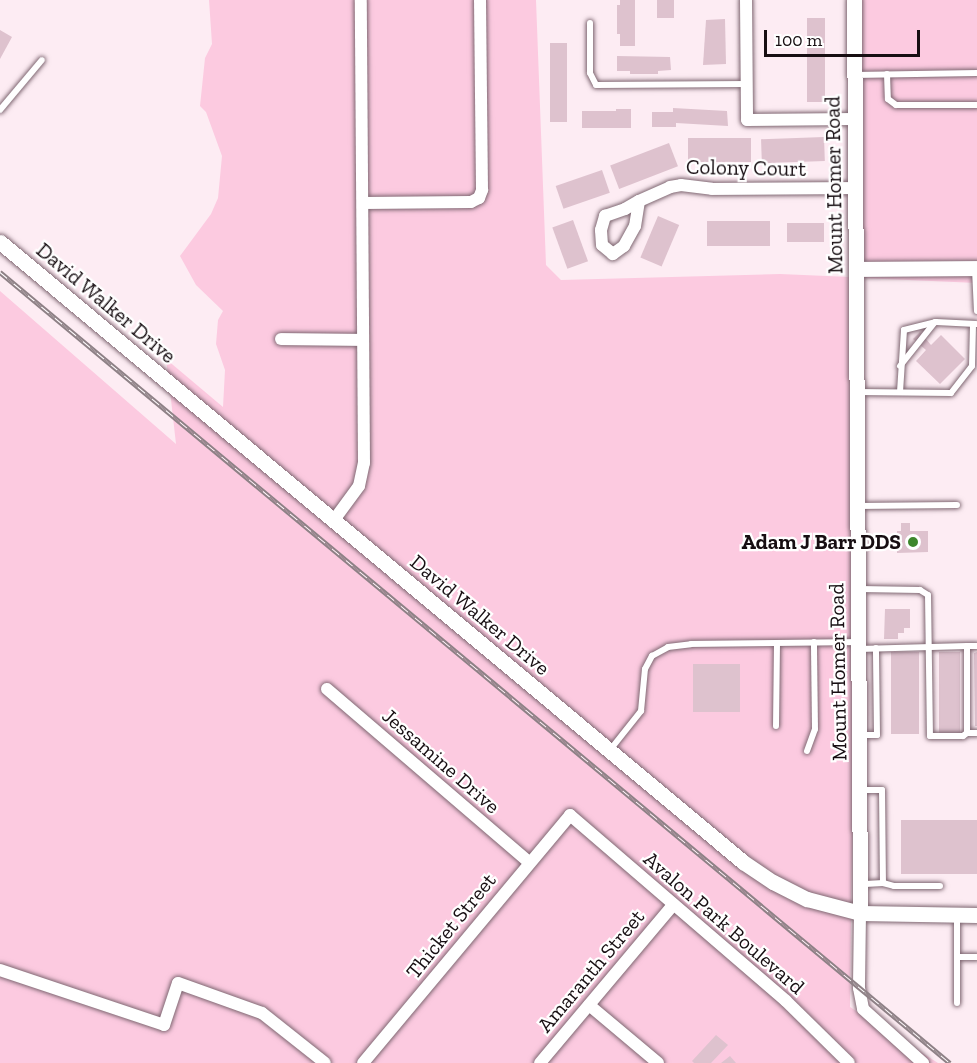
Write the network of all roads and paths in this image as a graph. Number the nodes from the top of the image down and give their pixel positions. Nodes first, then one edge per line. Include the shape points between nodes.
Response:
1 (361, 0) edge
2 (480, 0) edge
3 (746, 0) edge
4 (854, 0) edge
5 (590, 23) dead end
6 (42, 60) dead end
7 (977, 73) edge
8 (887, 74) junction
9 (854, 75) junction
10 (747, 84) junction
11 (977, 105) edge
12 (0, 110) edge
13 (854, 119) junction
14 (855, 188) junction
15 (639, 201) dead end
16 (363, 203) junction
17 (0, 243) edge
18 (976, 268) edge
19 (855, 269) junction
20 (977, 311) edge
21 (936, 322) junction
22 (975, 324) edge
23 (281, 339) dead end
24 (363, 340) junction
25 (900, 366) junction
26 (856, 392) junction
27 (900, 392) junction
28 (957, 505) dead end
29 (857, 506) junction
30 (334, 520) junction
31 (858, 589) junction
32 (814, 642) junction
33 (777, 643) junction
34 (858, 645) junction
35 (967, 646) junction
36 (977, 646) edge
37 (928, 647) junction
38 (876, 648) junction
39 (327, 689) dead end
40 (776, 726) dead end
41 (967, 733) junction
42 (977, 733) edge
43 (860, 735) junction
44 (610, 751) junction
45 (807, 751) dead end
46 (860, 790) junction
47 (570, 815) joint
48 (529, 862) junction
49 (882, 883) junction
50 (860, 884) junction
51 (940, 886) dead end
52 (673, 905) junction
53 (860, 913) junction
54 (957, 915) junction
55 (977, 915) edge
56 (957, 957) junction
57 (977, 957) edge
58 (0, 970) edge
59 (957, 1003) dead end
60 (589, 1005) junction
61 (325, 1063) edge
62 (363, 1063) edge
63 (540, 1063) edge
64 (658, 1063) edge
65 (849, 1063) edge
66 (923, 1063) edge

1 - 16 street
2 - 16 street via 479,198 471,202
3 - 10 street
4 - 9 street, Mount Homer Road
5 - 10 lane via 590,73 596,85
6 - 12 lane
7 - 8 lane
8 - 9 lane
8 - 11 lane via 888,99 896,105
9 - 13 street, Mount Homer Road
10 - 13 street via 747,120
13 - 14 street, Mount Homer Road
14 - 15 street, Colony Court via 712,189 681,185
14 - 19 street, Mount Homer Road
16 - 24 street
17 - 30 street, David Walker Drive
18 - 19 street
18 - 20 lane
19 - 26 street, Mount Homer Road
21 - 22 lane
21 - 25 lane
21 - 25 lane via 904,330
22 - 27 lane via 972,366 951,393
23 - 24 street
24 - 30 street via 363,476
25 - 27 lane
26 - 27 lane
26 - 29 street, Mount Homer Road
28 - 29 lane
29 - 31 street, Mount Homer Road
30 - 44 street, David Walker Drive
31 - 34 street, Mount Homer Road
31 - 37 lane via 926,592
32 - 33 lane
32 - 34 lane
32 - 45 lane via 815,729
33 - 40 lane
33 - 44 lane via 691,644 668,647 652,657 645,669 641,711
34 - 38 lane
34 - 43 street, Mount Homer Road
35 - 36 lane
35 - 37 lane
35 - 41 lane
37 - 38 lane
37 - 41 lane via 930,736
38 - 43 lane via 877,735
39 - 48 street, Jessamine Drive
41 - 42 lane
43 - 46 street, Mount Homer Road
44 - 53 street, David Walker Drive via 743,862 773,882 807,899
46 - 49 lane via 882,790
46 - 50 street, Mount Homer Road
47 - 48 street, Thicket Street
47 - 52 street, Avalon Park Boulevard
48 - 62 street, Thicket Street
49 - 50 lane
49 - 51 lane
50 - 53 street, Mount Homer Road
52 - 60 street, Amaranth Street
52 - 65 street, Avalon Park Boulevard via 786,1001
53 - 54 street, David Walker Drive
53 - 66 street, Mount Homer Road via 863,1009
54 - 55 street, David Walker Drive
54 - 56 lane
56 - 57 lane
56 - 59 lane
58 - 61 street via 164,1025 178,983 262,1013
60 - 63 street, Amaranth Street
60 - 64 street

